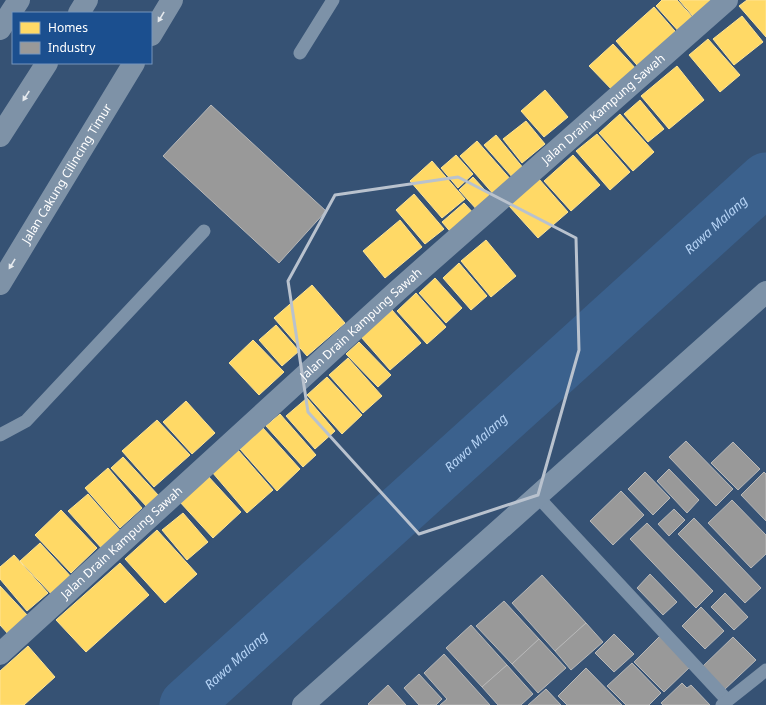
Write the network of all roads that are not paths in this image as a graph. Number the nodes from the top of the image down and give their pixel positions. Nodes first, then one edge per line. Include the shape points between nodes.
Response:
1 (18, 0) edge
2 (87, 0) edge
3 (172, 0) edge
4 (333, 0) edge
5 (727, 0) edge
6 (80, 12) edge
7 (0, 29) edge
8 (152, 32) edge
9 (300, 54) dead end
10 (46, 64) edge
11 (133, 64) edge
12 (0, 136) edge
13 (204, 231) dead end
14 (0, 284) edge
15 (766, 292) edge
16 (0, 435) edge
17 (537, 496) junction
18 (0, 654) edge
19 (766, 670) edge
20 (724, 703) edge
21 (303, 705) edge

1 - 7 highway
2 - 6 highway
3 -> 8 highway
4 - 9 lane
5 - 18 street, Jalan Drain Kampung Sawah via 396,291
10 -> 12 highway
11 -> 14 highway, Jalan Cakung Cilincing Timur
13 - 16 lane via 26,421
15 - 17 street
17 - 20 lane
17 - 21 street
19 - 20 lane

